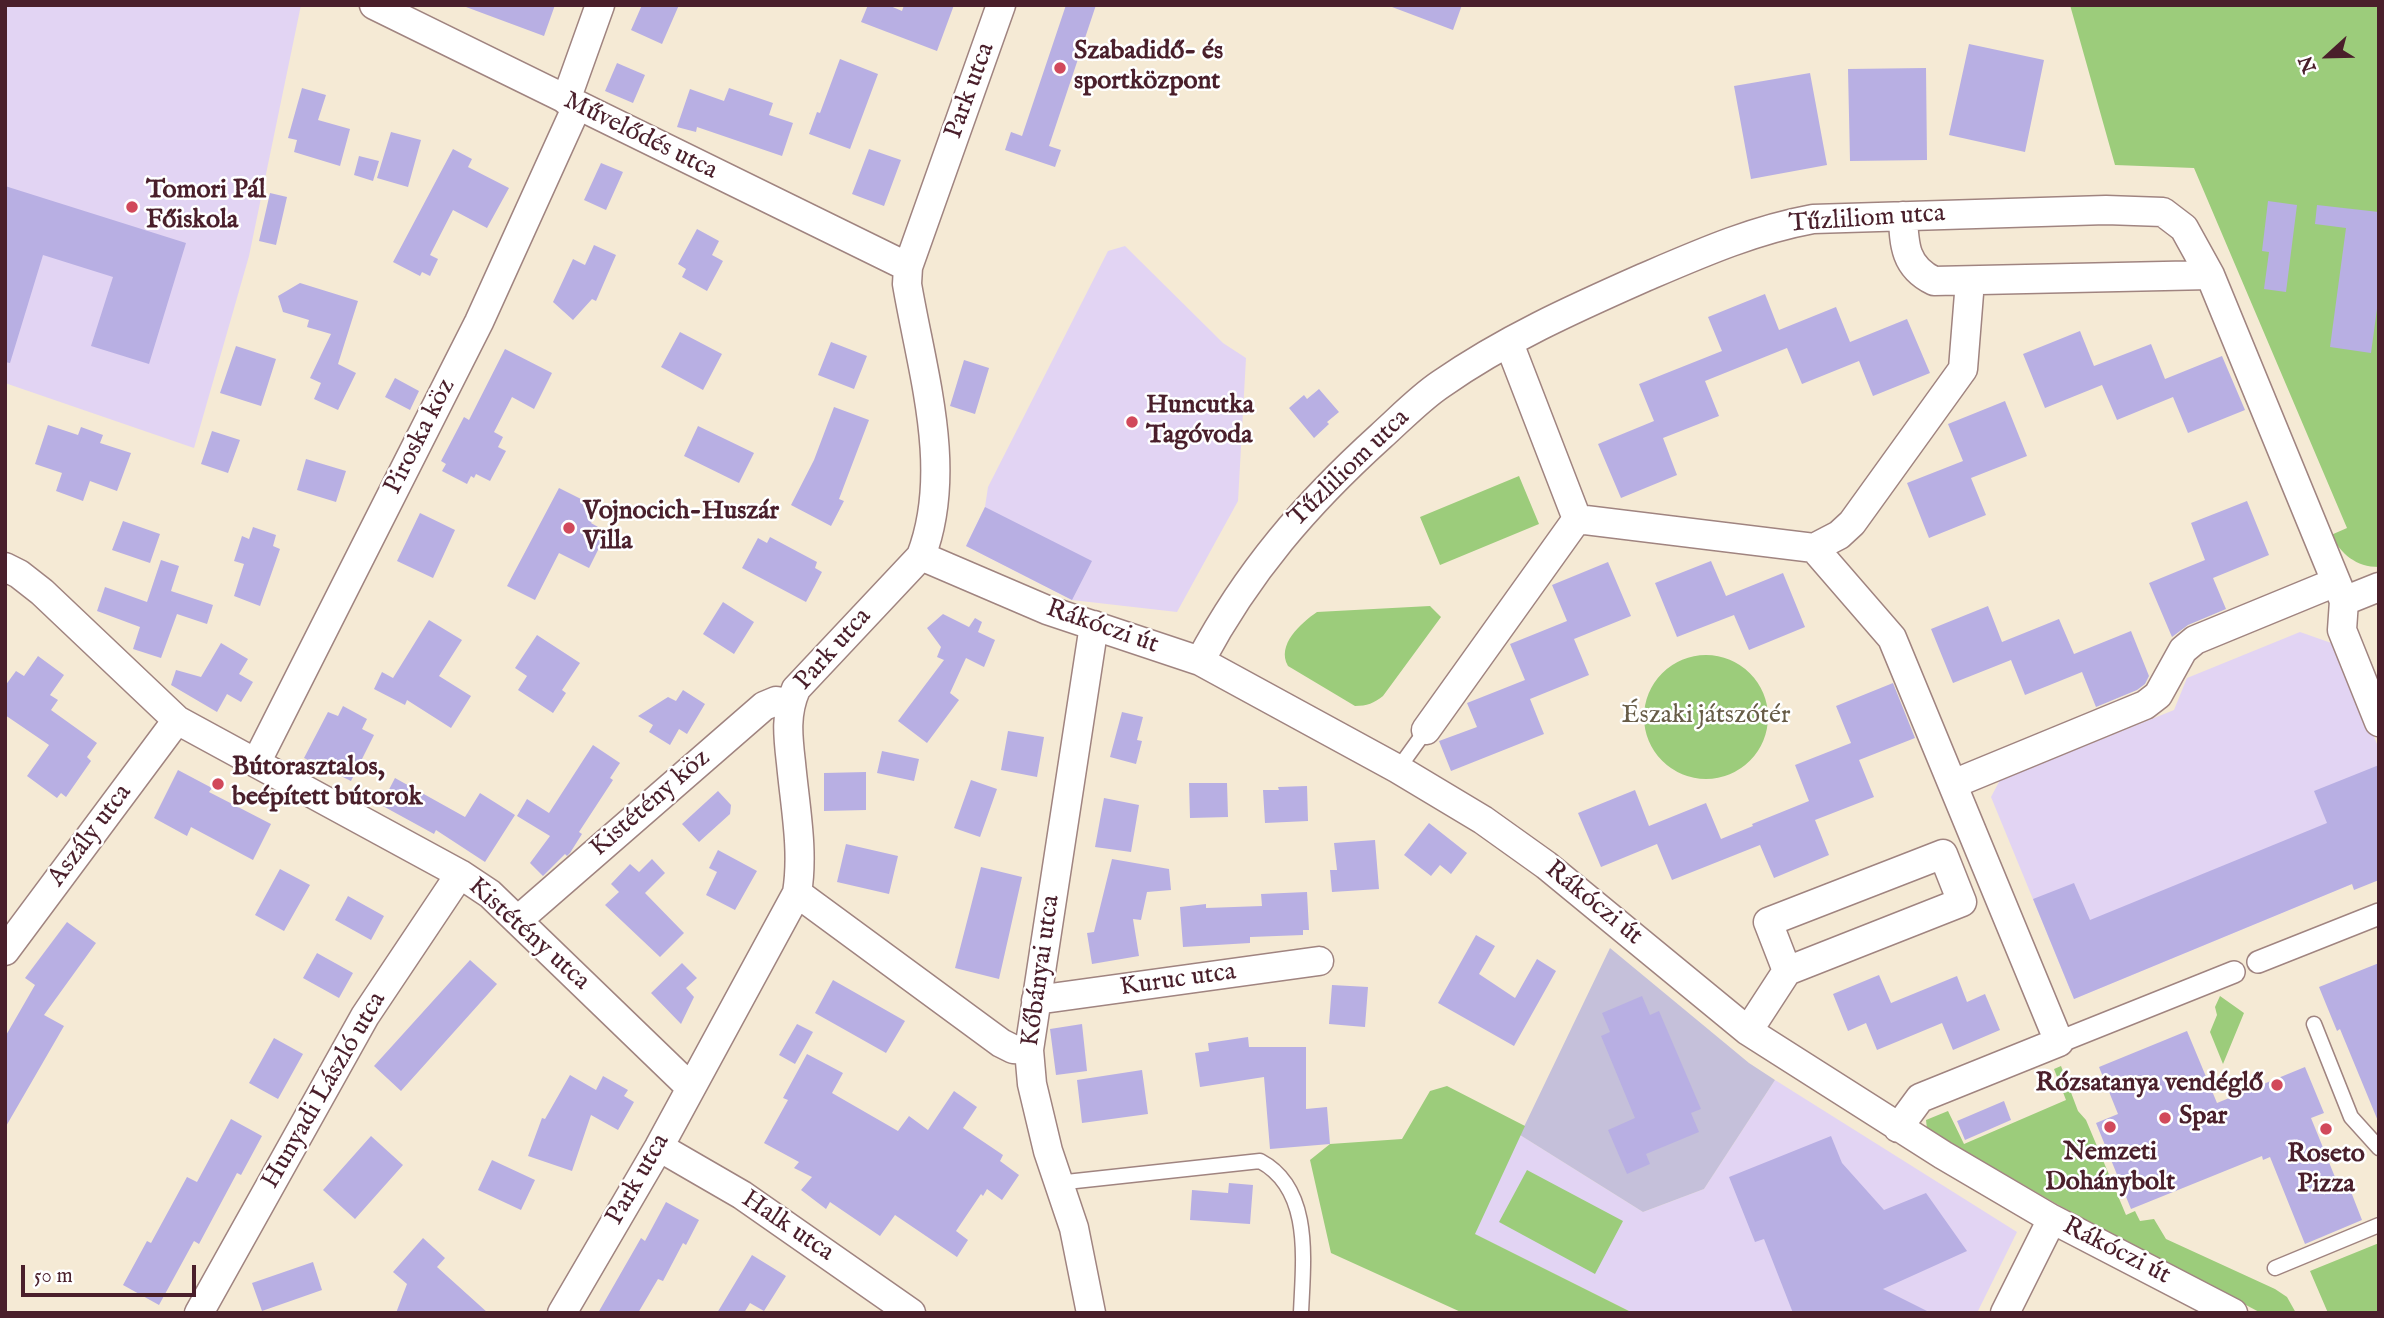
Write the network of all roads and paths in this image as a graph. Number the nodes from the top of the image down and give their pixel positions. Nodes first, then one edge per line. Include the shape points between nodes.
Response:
1 (374, 5) edge
2 (600, 5) edge
3 (1001, 5) edge
4 (571, 103) junction
5 (1903, 216) junction
6 (908, 267) junction
7 (2210, 275) junction
8 (1970, 281) junction
9 (1509, 343) junction
10 (1577, 519) junction
11 (1814, 548) junction
12 (920, 556) junction
13 (5, 567) edge
14 (2379, 587) edge
15 (2340, 591) junction
16 (1094, 625) junction
17 (1200, 661) junction
18 (790, 704) junction
19 (177, 720) junction
20 (2379, 722) edge
21 (1426, 730) joint
22 (256, 763) junction
23 (1398, 769) junction
24 (1953, 784) junction
25 (1976, 841) junction
26 (1943, 854) junction
27 (460, 874) junction
28 (797, 893) junction
29 (2379, 914) edge
30 (518, 919) junction
31 (5, 951) edge
32 (1319, 961) dead end
33 (2258, 962) dead end
34 (1787, 971) junction
35 (2234, 972) dead end
36 (1036, 1000) junction
37 (2314, 1024) dead end
38 (1748, 1031) junction
39 (2059, 1042) junction
40 (1029, 1050) junction
41 (691, 1088) junction
42 (1898, 1128) junction
43 (659, 1147) junction
44 (2379, 1148) edge
45 (1057, 1183) junction
46 (2052, 1219) junction
47 (2379, 1225) edge
48 (2274, 1268) dead end
49 (199, 1313) edge
50 (562, 1313) edge
51 (911, 1313) edge
52 (1091, 1313) edge
53 (1300, 1313) edge
54 (2005, 1313) edge
55 (2233, 1313) edge

1 - 4 street, Művelődés utca
2 - 4 street, Piroska köz
3 - 6 street, Park utca
4 - 6 street, Művelődés utca
4 - 22 street, Piroska köz via 480,322
5 - 7 street, Tűzliliom utca via 2163,212 2184,228
5 - 8 street via 1904,242 1919,274 1934,281
5 - 9 street, Tűzliliom utca via 1813,219 1756,232 1560,314
6 - 12 street, Park utca via 935,463 930,532
7 - 8 street
7 - 15 street, Tűzliliom utca
8 - 11 street via 1963,369 1852,523
9 - 10 street
9 - 17 street, Tűzliliom utca via 1439,385 1312,501 1251,576
10 - 11 street
10 - 21 street
11 - 24 street via 1892,638
12 - 16 street, Rákóczi út
12 - 18 street, Park utca via 809,673
13 - 19 street, Kistétény utca via 42,592
14 - 15 street
15 - 20 street, Tűzliliom utca via 2342,630
15 - 24 street via 2195,640 2183,649 2158,695 2145,705
16 - 17 street, Rákóczi út
16 - 36 street, Kőbányai utca
17 - 23 street, Rákóczi út
18 - 28 street, Park utca via 787,726 800,873
18 - 30 street, Kistétény köz via 776,701 764,706
19 - 22 street, Kistétény utca
19 - 31 street, Aszály utca
21 - 23 lane
22 - 27 street, Kistétény utca
23 - 38 street, Rákóczi út via 1546,865
24 - 25 street
25 - 26 street
25 - 39 street
26 - 34 street via 1769,922
26 - 34 street via 1962,902
27 - 30 street, Kistétény utca
27 - 49 street, Hunyadi László utca via 365,1016
28 - 40 street via 1000,1043
28 - 41 street, Park utca
29 - 33 street
30 - 41 street, Kistétény utca
32 - 36 street, Kuruc utca
34 - 38 street
35 - 39 street
36 - 40 street, Kőbányai utca
37 - 44 lane via 2351,1116
38 - 42 street, Rákóczi út
39 - 42 street via 1920,1098
40 - 45 street, Kőbányai utca via 1032,1084
41 - 43 street, Park utca
42 - 46 street, Rákóczi út
43 - 50 street, Park utca
43 - 51 street, Halk utca via 753,1203
45 - 52 street, Kőbányai utca via 1074,1228
45 - 53 lane via 1260,1161 1273,1168 1294,1200 1302,1232
46 - 54 street
46 - 55 street, Rákóczi út
47 - 48 lane

